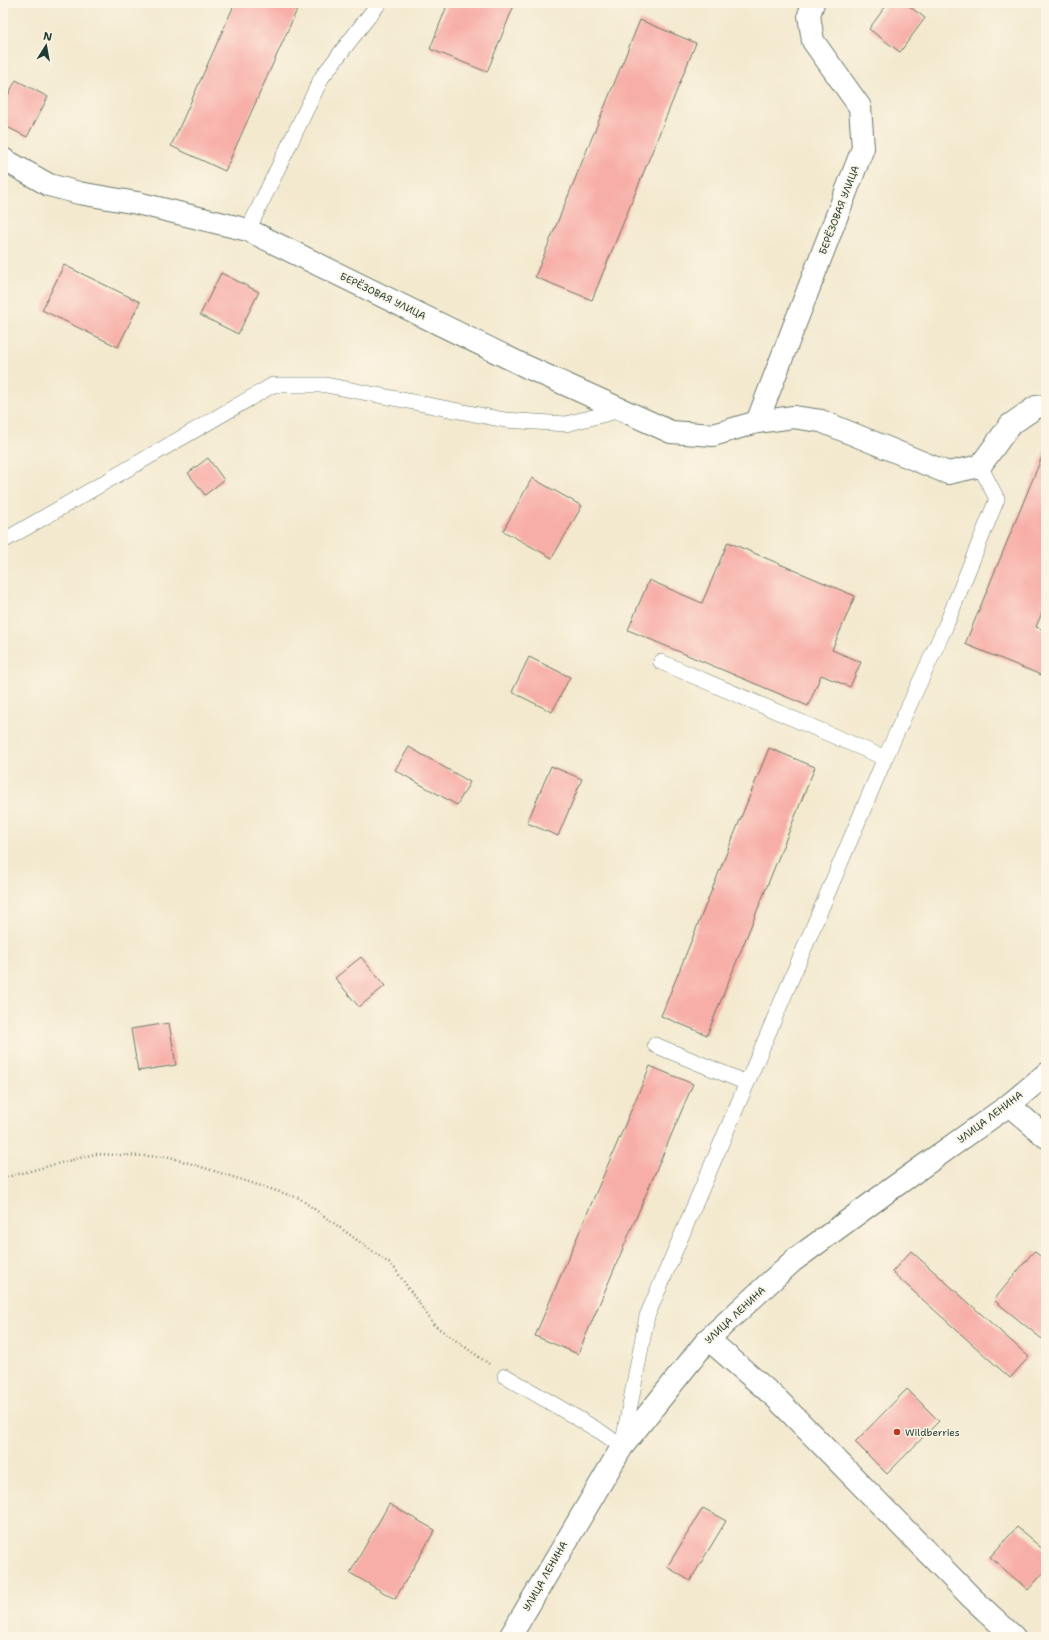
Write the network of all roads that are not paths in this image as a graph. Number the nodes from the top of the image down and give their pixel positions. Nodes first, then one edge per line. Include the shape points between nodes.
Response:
1 (379, 3) edge
2 (813, 3) edge
3 (3, 159) edge
4 (248, 230) junction
5 (1046, 406) edge
6 (621, 410) junction
7 (757, 422) junction
8 (980, 466) junction
9 (3, 541) edge
10 (661, 662) dead end
11 (885, 758) junction
12 (655, 1045) dead end
13 (1046, 1074) edge
14 (747, 1083) junction
15 (1008, 1105) junction
16 (1046, 1137) edge
17 (708, 1339) junction
18 (505, 1376) road end
19 (622, 1447) junction
20 (510, 1637) edge
21 (1014, 1637) edge

1 - 4 lane via 322,77
2 - 7 street, БЕРЁЗОВАЯ УЛИЦА via 809,15 812,41 860,106 862,148
3 - 4 street, БЕРЁЗОВАЯ УЛИЦА via 48,185
4 - 6 street, БЕРЁЗОВАЯ УЛИЦА via 525,366
5 - 8 street via 1036,407 1010,425
6 - 7 street, БЕРЁЗОВАЯ УЛИЦА via 671,432 713,435
6 - 9 lane via 566,424 505,420 326,385 273,385
7 - 8 street, БЕРЁЗОВАЯ УЛИЦА via 793,417 821,421 948,473
8 - 11 lane via 997,499 946,625
10 - 11 lane
11 - 14 lane
12 - 14 lane
13 - 15 street, УЛИЦА ЛЕНИНА
14 - 19 lane via 647,1316
15 - 16 street
15 - 17 street, УЛИЦА ЛЕНИНА via 793,1261
17 - 19 street, УЛИЦА ЛЕНИНА
17 - 21 street via 777,1399 972,1598
18 - 19 lane
19 - 20 street, УЛИЦА ЛЕНИНА

